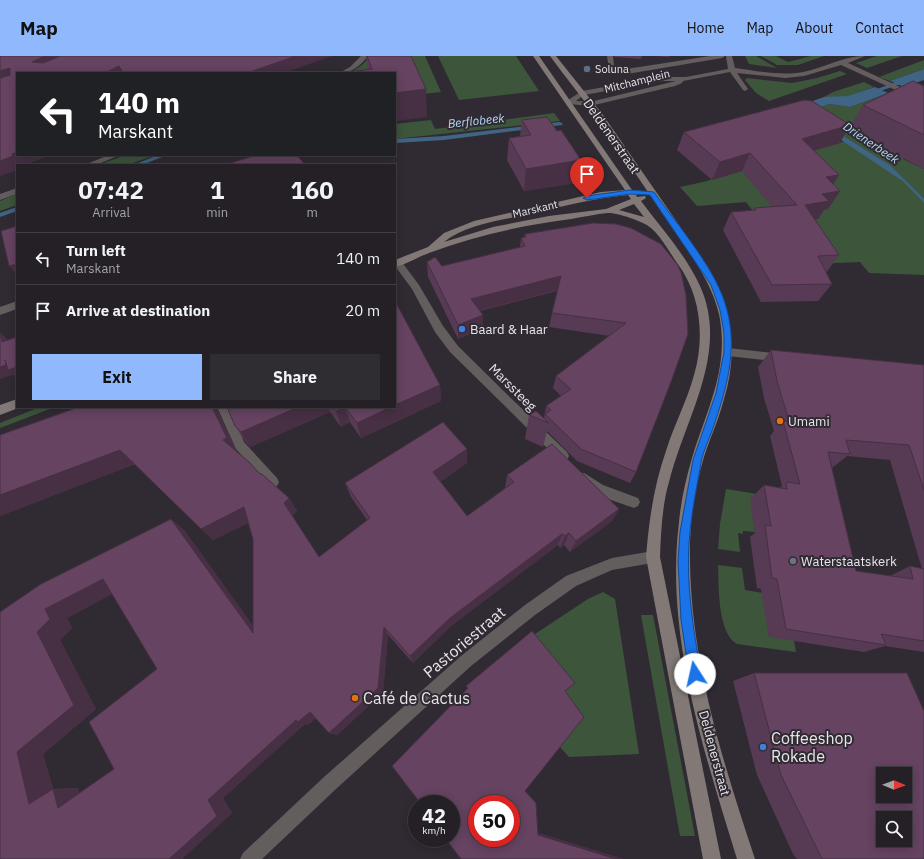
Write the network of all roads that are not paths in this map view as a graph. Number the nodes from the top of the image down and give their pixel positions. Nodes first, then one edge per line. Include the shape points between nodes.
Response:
1 (365, 56) edge
2 (536, 56) edge
3 (553, 56) edge
4 (722, 56) edge
5 (729, 56) edge
6 (862, 56) edge
7 (610, 57) edge
8 (843, 63) junction
9 (732, 70) junction
10 (344, 72) edge
11 (686, 78) junction
12 (744, 89) dead end
13 (582, 93) junction
14 (924, 101) edge
15 (569, 102) junction
16 (590, 104) junction
17 (113, 156) edge
18 (91, 164) edge
19 (16, 191) edge
20 (630, 192) junction
21 (652, 194) junction
22 (0, 196) edge
23 (636, 201) junction
24 (607, 211) junction
25 (656, 226) junction
26 (426, 251) junction
27 (396, 263) edge
28 (16, 305) edge
29 (0, 311) edge
30 (728, 352) junction
31 (795, 360) edge
32 (16, 404) edge
33 (223, 408) edge
34 (0, 410) edge
35 (273, 482) edge
36 (634, 502) dead end
37 (653, 557) junction
38 (250, 859) edge
39 (712, 859) edge
40 (746, 859) edge

1 - 10 street
2 - 15 main road, Deldenerstraat
3 - 13 main road, Deldenerstraat
4 - 7 street, Mitchamplein via 627,72 615,70 610,64
5 - 9 street
6 - 8 street, Mitchamplein
8 - 9 street, Mitchamplein via 804,74 785,76
8 - 14 street
9 - 11 street, Mitchamplein
9 - 12 street
11 - 13 street, Mitchamplein via 662,78
11 - 16 street, Mitchamplein via 673,85
13 - 15 street, Mitchamplein
13 - 16 main road, Deldenerstraat
15 - 16 street, Mitchamplein
15 - 20 main road, Deldenerstraat
16 - 21 main road, Deldenerstraat
17 - 18 street
19 - 22 street
20 - 21 main road, Marskant
20 - 23 main road, Deldenerstraat
20 - 26 main road, Marskant via 601,195 478,223 447,235
21 - 23 main road, Marskant
21 - 30 main road, Deldenerstraat via 715,285 724,310
23 - 24 main road, Marskant
23 - 25 main road, Deldenerstraat
24 - 25 main road, Marskant via 632,214
24 - 26 main road, Marskant via 494,230
25 - 37 main road, Deldenerstraat via 687,269 696,287 702,307 705,345 700,375 662,483
26 - 27 main road, Marskant
27 - 36 street, Marssteeg via 416,287 439,329 454,349 586,480 599,489
28 - 29 street
30 - 31 street
30 - 40 main road, Deldenerstraat via 721,393 697,460 685,532 686,620 700,698 714,756
32 - 34 main road
33 - 35 street via 240,445
37 - 38 street, Pastoriestraat via 612,564 571,581 530,610 330,783
37 - 39 main road, Deldenerstraat

